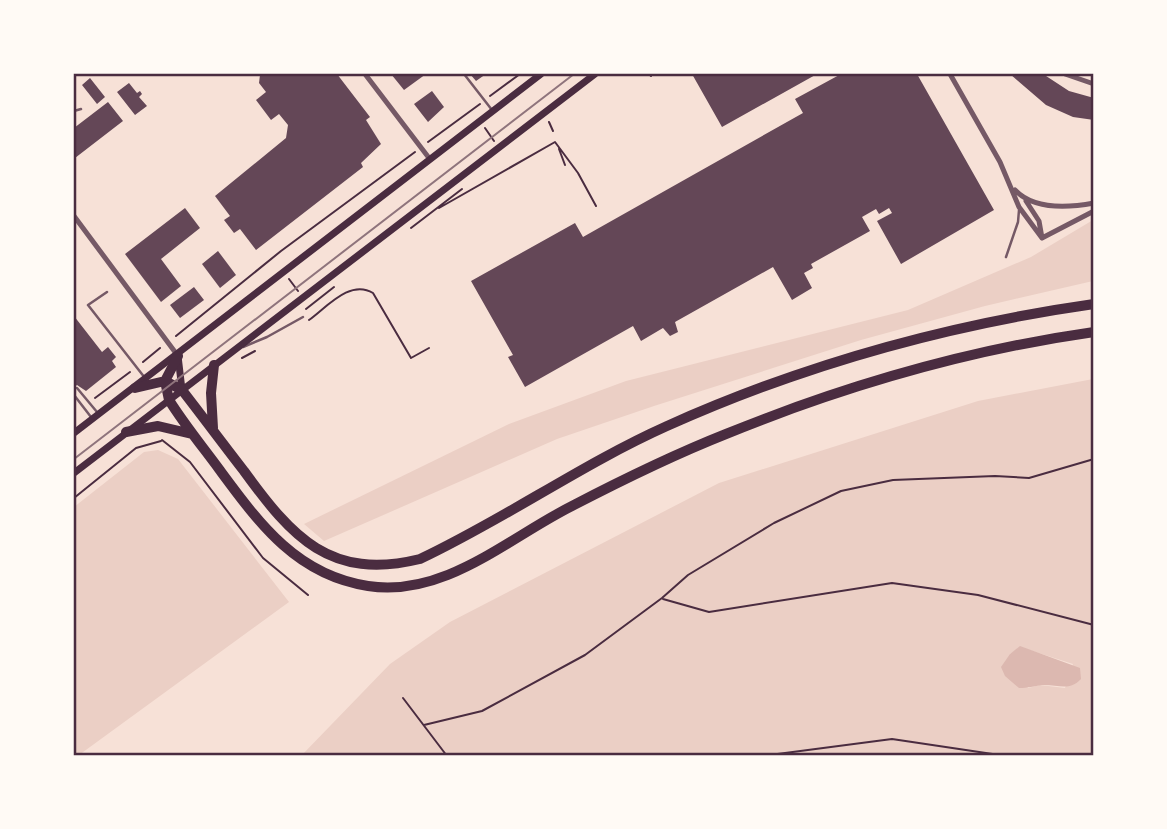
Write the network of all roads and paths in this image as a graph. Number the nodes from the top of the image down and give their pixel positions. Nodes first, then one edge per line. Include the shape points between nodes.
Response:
1 (365, 74) edge
2 (464, 74) edge
3 (520, 74) edge
4 (541, 74) edge
5 (595, 74) edge
6 (950, 74) edge
7 (1065, 74) edge
8 (1094, 85) edge
9 (484, 100) junction
10 (81, 109) dead end
11 (74, 111) edge
12 (492, 111) junction
13 (549, 121) dead end
14 (485, 128) dead end
15 (553, 131) dead end
16 (495, 141) dead end
17 (422, 147) junction
18 (559, 148) junction
19 (429, 158) junction
20 (565, 165) dead end
21 (1013, 188) junction
22 (1026, 201) junction
23 (1094, 203) edge
24 (596, 205) dead end
25 (1019, 207) junction
26 (1094, 211) edge
27 (432, 212) dead end
28 (74, 216) edge
29 (1042, 238) junction
30 (1006, 257) dead end
31 (289, 278) dead end
32 (107, 292) dead end
33 (299, 292) dead end
34 (1094, 304) edge
35 (303, 317) dead end
36 (304, 324) dead end
37 (1094, 332) edge
38 (168, 342) junction
39 (429, 348) dead end
40 (237, 349) junction
41 (257, 350) dead end
42 (178, 356) junction
43 (239, 359) dead end
44 (214, 365) junction
45 (137, 366) junction
46 (147, 379) junction
47 (165, 381) junction
48 (77, 388) dead end
49 (135, 388) junction
50 (182, 390) junction
51 (74, 395) edge
52 (169, 400) junction
53 (89, 403) junction
54 (96, 417) junction
55 (213, 429) junction
56 (126, 432) junction
57 (74, 433) edge
58 (195, 436) junction
59 (1094, 459) edge
60 (74, 473) edge
61 (74, 498) edge
62 (307, 595) dead end
63 (662, 598) junction
64 (1094, 625) edge
65 (403, 698) dead end
66 (424, 724) junction
67 (985, 751) junction
68 (447, 755) edge
69 (762, 755) edge
70 (986, 755) edge
71 (1006, 755) edge

1 - 17 street
2 - 9 lane
3 - 9 path
4 - 12 main road
5 - 40 main road
6 - 21 street
7 - 8 street
9 - 12 lane
9 - 17 path
10 - 11 lane
12 - 19 main road
13 - 15 path
14 - 16 path
17 - 19 street
17 - 38 path
18 - 20 path
18 - 24 path
18 - 27 path via 555,142
19 - 42 main road
21 - 22 street
21 - 25 street
22 - 23 street via 1060,206
22 - 29 street via 1039,220
25 - 29 street
25 - 30 lane
26 - 29 street
28 - 38 street
31 - 33 path
32 - 45 lane via 88,305
34 - 55 highway via 955,329 791,375 665,426 449,546 405,563 345,561 299,538
35 - 40 lane
36 - 39 path via 348,291 366,288 411,358
37 - 58 highway via 899,373 774,415 650,467 452,574 410,585 376,587 351,582 295,557 264,530
38 - 42 street
38 - 45 path
40 - 44 main road
41 - 43 path
42 - 46 main road
42 - 47 highway
42 - 50 main road
44 - 50 main road
44 - 55 highway
45 - 46 lane
45 - 53 path
46 - 49 main road
47 - 49 highway
47 - 50 highway
47 - 52 highway
48 - 53 lane
49 - 54 main road
50 - 52 main road
50 - 55 highway
51 - 54 lane
52 - 56 main road
52 - 58 highway
53 - 54 lane
54 - 57 main road
56 - 58 highway via 158,426
56 - 60 main road
59 - 63 path via 1028,478 893,480 841,491 774,523 688,575
61 - 62 path via 136,448 162,440 190,462 262,558
63 - 64 path via 709,612 892,583 978,595
63 - 66 path via 585,655 482,711
65 - 66 path
66 - 68 path
67 - 69 path via 892,739
67 - 70 path
67 - 71 path

